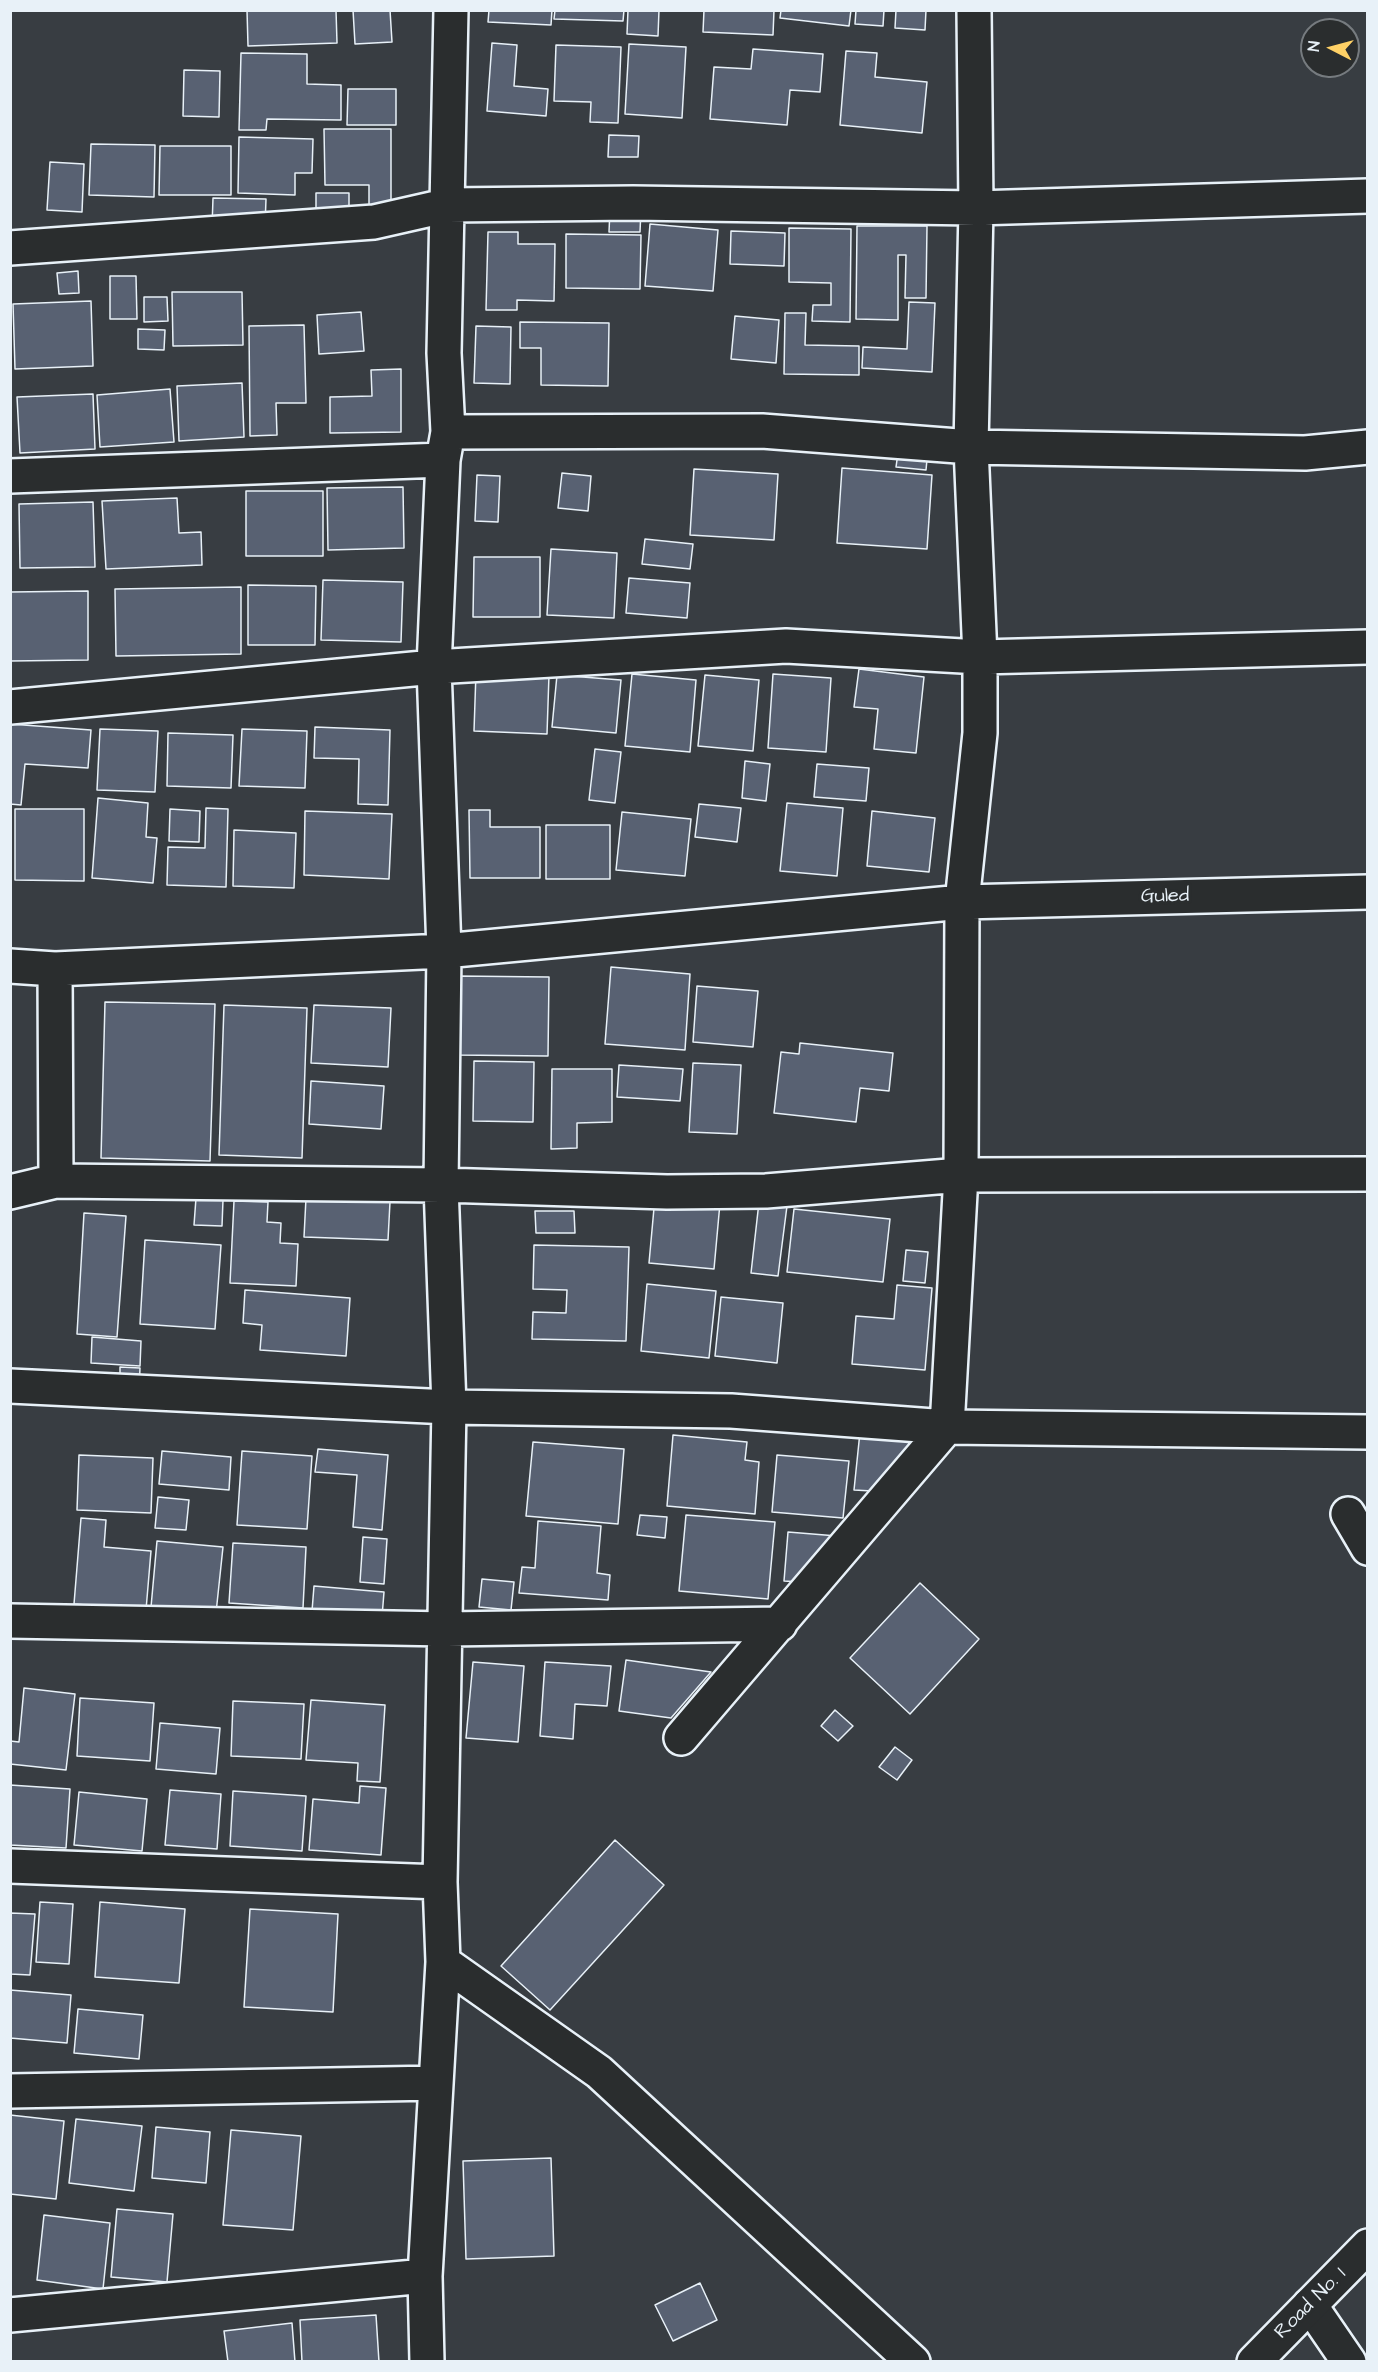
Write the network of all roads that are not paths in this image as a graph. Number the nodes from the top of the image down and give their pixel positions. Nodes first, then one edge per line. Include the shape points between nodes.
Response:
1 (451, 10) edge
2 (974, 10) edge
3 (1368, 196) edge
4 (448, 205) junction
5 (976, 208) junction
6 (10, 248) edge
7 (446, 446) junction
8 (971, 447) junction
9 (1368, 447) edge
10 (10, 476) edge
11 (1368, 647) edge
12 (980, 657) junction
13 (434, 667) junction
14 (10, 707) edge
15 (1368, 892) edge
16 (962, 902) junction
17 (444, 951) junction
18 (10, 966) edge
19 (55, 969) junction
20 (961, 1174) junction
21 (1368, 1174) edge
22 (56, 1181) junction
23 (441, 1185) junction
24 (10, 1192) edge
25 (10, 1386) edge
26 (449, 1407) junction
27 (947, 1426) junction
28 (1368, 1432) edge
29 (1348, 1514) dead end
30 (1368, 1548) edge
31 (10, 1621) edge
32 (780, 1624) junction
33 (447, 1629) junction
34 (681, 1738) dead end
35 (10, 1866) edge
36 (440, 1882) junction
37 (443, 1962) junction
38 (436, 2083) junction
39 (10, 2091) edge
40 (1368, 2246) edge
41 (425, 2276) junction
42 (1310, 2305) junction
43 (10, 2315) edge
44 (428, 2361) edge
45 (913, 2361) edge
46 (1254, 2361) edge
47 (1349, 2361) edge

1 - 4 main road
2 - 5 main road
3 - 5 main road
4 - 5 main road via 633,203
4 - 6 main road via 374,222
4 - 7 main road
5 - 8 main road
7 - 8 main road via 762,431
7 - 10 main road
7 - 13 main road
8 - 9 main road via 1305,453
8 - 12 main road
11 - 12 main road
12 - 13 main road via 786,646
12 - 16 main road via 980,733
13 - 14 main road
13 - 17 main road
15 - 16 main road, Guled
16 - 17 main road, Guled
16 - 20 main road
17 - 19 main road, Guled
17 - 23 main road
18 - 19 main road, Guled
19 - 22 main road
20 - 21 main road
20 - 23 main road via 766,1191
20 - 27 main road
22 - 23 main road
22 - 24 main road
23 - 26 main road
25 - 26 main road
26 - 27 main road via 730,1411
26 - 33 main road
27 - 28 main road
27 - 32 main road
29 - 30 main road
31 - 33 main road
32 - 33 main road
32 - 34 main road
33 - 36 main road
35 - 36 main road
36 - 37 main road
37 - 38 main road
37 - 45 main road via 599,2072
38 - 39 main road
38 - 41 main road
40 - 42 main road, Road No. 1
41 - 43 main road
41 - 44 main road
42 - 46 main road, Road No. 1
42 - 47 main road

